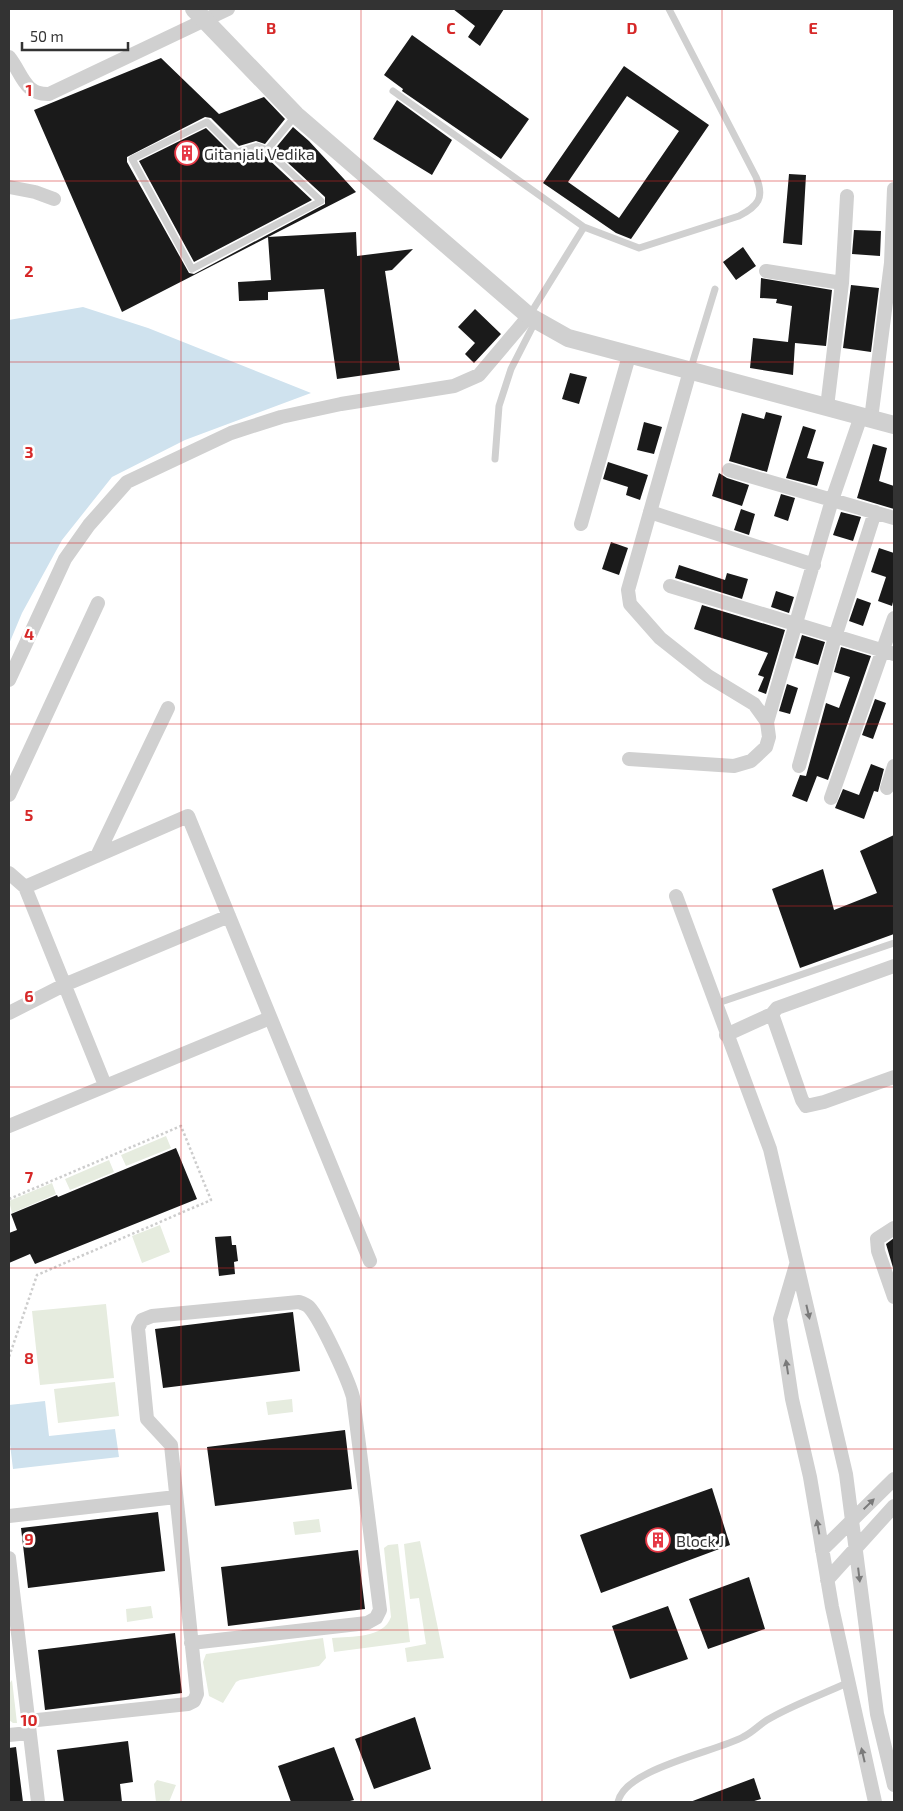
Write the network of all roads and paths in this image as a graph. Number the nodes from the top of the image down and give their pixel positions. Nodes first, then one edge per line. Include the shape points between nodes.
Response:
1 (228, 9) edge
2 (669, 9) edge
3 (200, 15) edge
4 (9, 57) edge
5 (393, 91) dead end
6 (296, 115) junction
7 (267, 150) junction
8 (9, 187) edge
9 (894, 189) edge
10 (847, 196) dead end
11 (54, 199) dead end
12 (584, 228) junction
13 (766, 271) dead end
14 (842, 283) junction
15 (715, 289) dead end
16 (532, 318) junction
17 (629, 356) junction
18 (690, 371) junction
19 (827, 407) junction
20 (866, 418) junction
21 (894, 425) edge
22 (495, 459) dead end
23 (728, 470) dead end
24 (832, 500) junction
25 (650, 512) junction
26 (875, 512) junction
27 (894, 518) edge
28 (581, 524) dead end
29 (814, 565) junction
30 (670, 586) dead end
31 (98, 603) dead end
32 (894, 618) edge
33 (794, 626) junction
34 (835, 637) junction
35 (888, 652) edge
36 (9, 680) edge
37 (168, 708) dead end
38 (767, 722) junction
39 (630, 759) dead end
40 (799, 766) dead end
41 (894, 766) edge
42 (887, 788) dead end
43 (9, 795) edge
44 (831, 798) dead end
45 (97, 856) junction
46 (9, 873) edge
47 (25, 887) junction
48 (676, 896) dead end
49 (229, 916) junction
50 (894, 943) edge
51 (894, 966) edge
52 (64, 985) junction
53 (715, 1004) junction
54 (9, 1013) edge
55 (772, 1014) junction
56 (270, 1018) junction
57 (726, 1035) junction
58 (894, 1077) edge
59 (105, 1086) junction
60 (9, 1126) edge
61 (9, 1199) edge
62 (894, 1228) edge
63 (370, 1261) dead end
64 (796, 1264) junction
65 (894, 1297) edge
66 (9, 1356) edge
67 (894, 1479) edge
68 (176, 1497) junction
69 (894, 1506) edge
70 (9, 1516) edge
71 (852, 1521) junction
72 (822, 1550) junction
73 (856, 1551) junction
74 (9, 1565) edge
75 (827, 1580) junction
76 (191, 1643) junction
77 (847, 1683) junction
78 (29, 1727) junction
79 (9, 1735) edge
80 (889, 1749) edge
81 (894, 1786) edge
82 (38, 1802) edge
83 (618, 1802) edge
84 (875, 1802) edge

1 - 3 street
2 - 12 lane via 756,177 760,198 754,208 739,216 639,248
3 - 4 street via 49,94 38,94 28,88
3 - 6 street
5 - 12 lane
6 - 7 lane
6 - 16 street
7 - 7 lane via 321,201 192,269 132,159 207,122 237,152 257,146
8 - 11 street
9 - 20 street via 891,263
10 - 14 street
12 - 16 lane
13 - 14 street
14 - 19 street
15 - 18 lane
16 - 17 street via 568,338
16 - 22 lane via 500,406
16 - 36 street via 479,375 467,381 281,417 231,433 127,482 89,525 65,559
17 - 18 street
17 - 28 street
18 - 19 street
18 - 25 street
19 - 20 street
20 - 21 street
20 - 24 street
23 - 24 street
24 - 26 street
24 - 29 street
25 - 29 street
25 - 38 street via 628,590 630,604 660,638 708,676 754,704
26 - 27 street
26 - 34 street
29 - 33 street
30 - 33 street
31 - 43 street
32 - 35 street
33 - 34 street
33 - 38 street
34 - 35 street
34 - 40 street
35 - 44 street
37 - 45 street
38 - 39 street via 769,737 766,747 751,762 734,766
41 - 42 street
45 - 47 street
45 - 49 street via 188,816
46 - 47 street
47 - 52 street
48 - 53 street
49 - 52 street
49 - 56 street
50 - 53 lane
51 - 55 street via 777,1008
52 - 54 street
52 - 59 street
53 - 57 street
55 - 57 street
55 - 58 street via 806,1106
56 - 59 street
56 - 63 street
57 - 64 street via 770,1149
59 - 60 street
61 - 66 path via 182,1126 211,1200 37,1275
62 - 65 street via 877,1239
64 -> 71 street via 846,1474
72 -> 64 street via 792,1399 780,1319
71 -> 67 street
68 - 70 street
68 - 76 street
68 - 76 street via 170,1445 147,1419 138,1328 142,1320 152,1316 299,1302 308,1306 353,1397 380,1610 376,1618 367,1624
69 - 73 street
71 - 72 street
71 - 73 street
72 - 75 street
73 - 75 street
73 -> 80 street via 877,1714
74 - 78 street
75 - 77 street
76 - 78 street via 197,1694 188,1704
77 - 83 lane via 767,1720 743,1737 646,1774 630,1784 618,1797
84 -> 77 street
78 - 79 street
78 - 82 street
80 - 81 street

